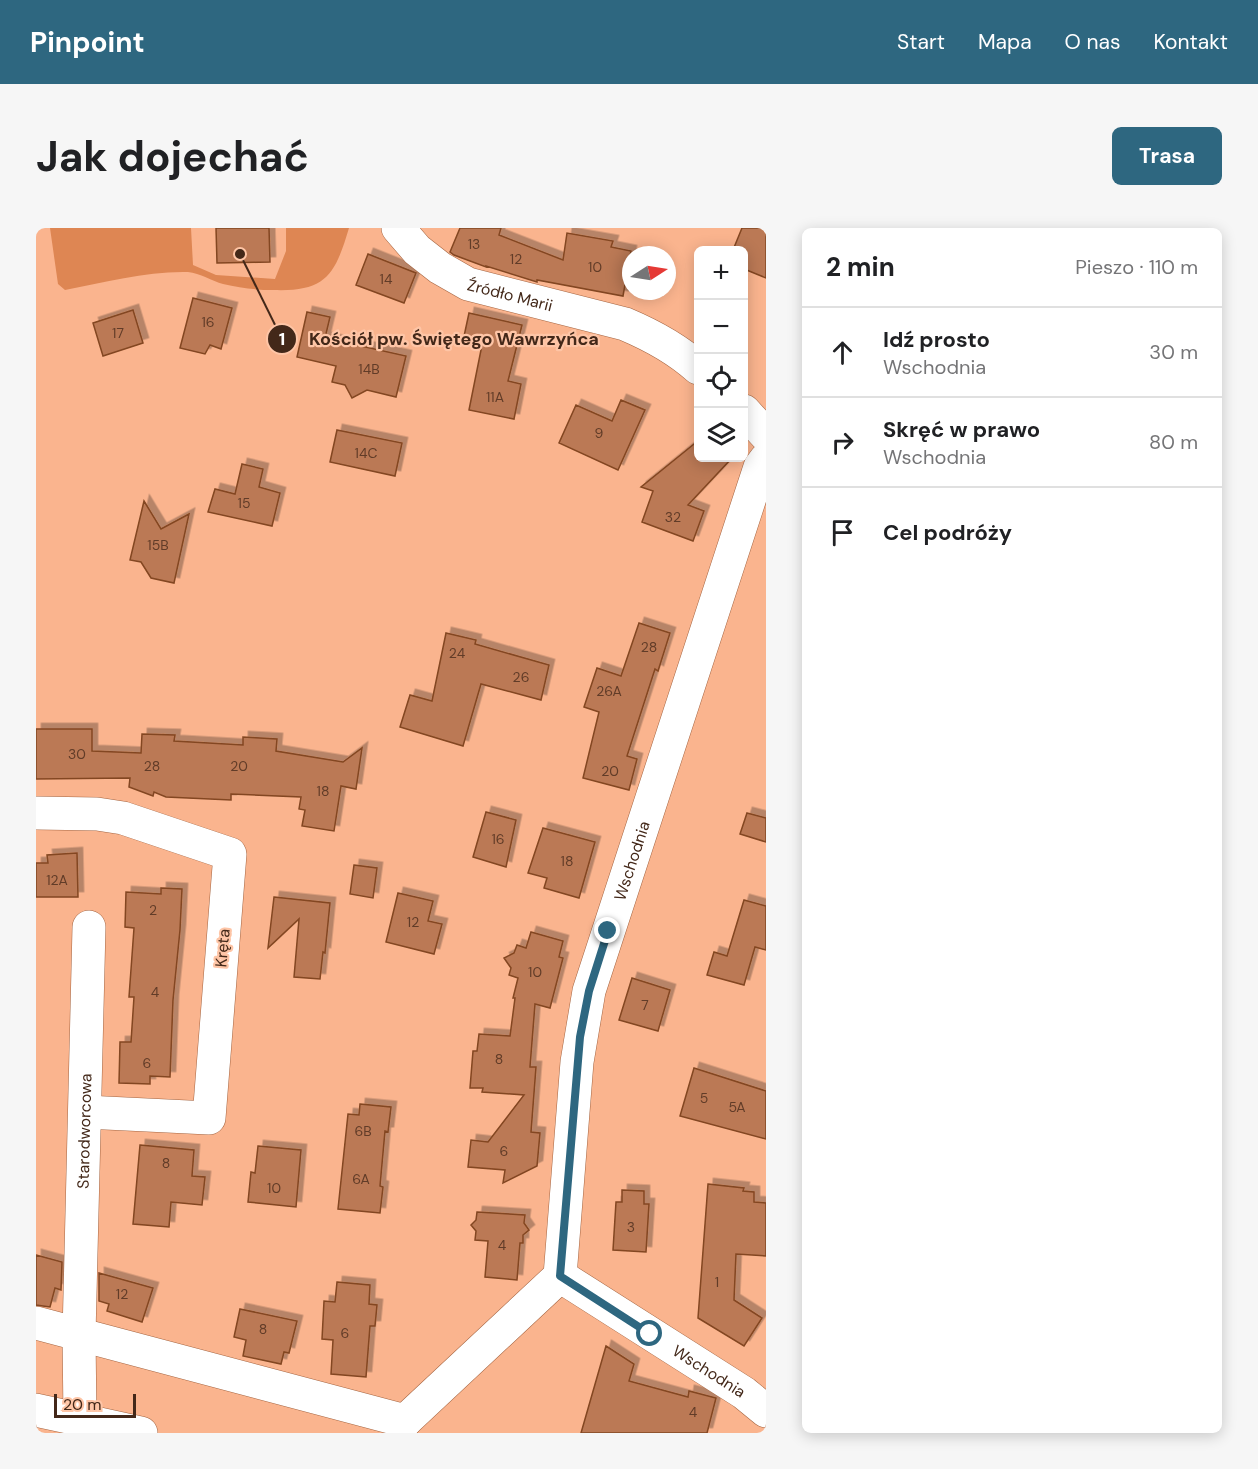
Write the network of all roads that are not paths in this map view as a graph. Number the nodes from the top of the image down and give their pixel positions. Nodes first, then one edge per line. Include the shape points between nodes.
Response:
1 (398, 228) edge
2 (694, 365) edge
3 (748, 415) edge
4 (766, 435) edge
5 (766, 459) edge
6 (36, 813) edge
7 (89, 927) dead end
8 (85, 1112) junction
9 (560, 1276) junction
10 (36, 1323) edge
11 (79, 1335) junction
12 (36, 1410) edge
13 (766, 1411) edge
14 (80, 1419) junction
15 (405, 1427) edge
16 (141, 1433) edge

1 - 2 street, Źródło Marii via 417,250 468,284 625,324
3 - 4 street
5 - 9 street, Wschodnia via 760,467 589,991 577,1062
6 - 8 street, Kręta via 123,818 230,854 209,1118
7 - 8 street, Starodworcowa
8 - 11 street, Starodworcowa
9 - 13 street, Wschodnia
9 - 15 street
10 - 11 street
11 - 14 street, Starodworcowa
11 - 15 street
12 - 14 street
14 - 16 street

